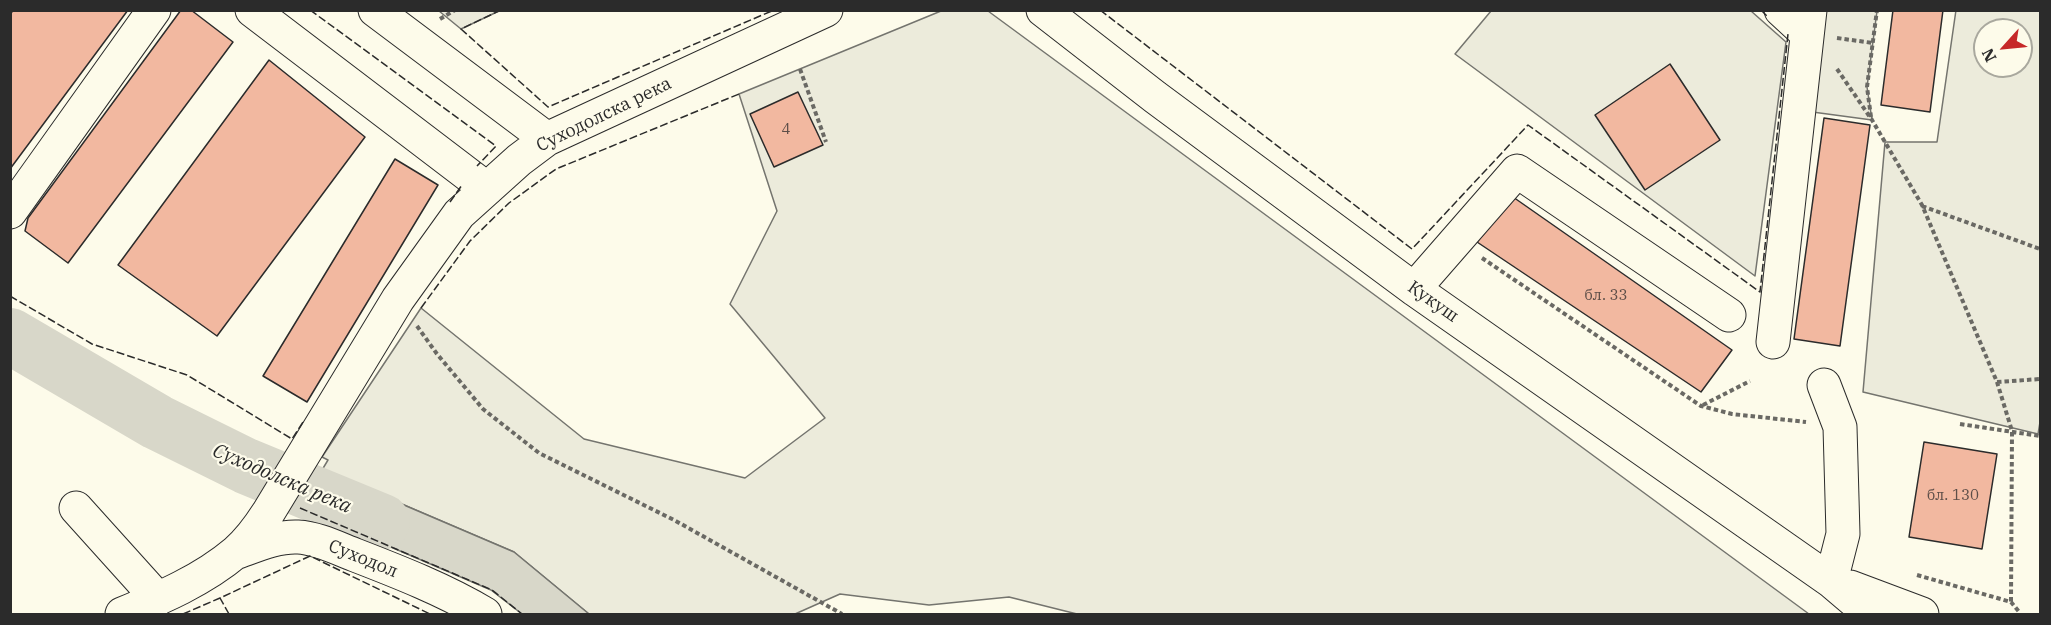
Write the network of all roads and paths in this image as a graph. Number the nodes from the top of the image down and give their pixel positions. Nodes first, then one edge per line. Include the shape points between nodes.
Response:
1 (154, 10) edge
2 (252, 10) edge
3 (375, 10) edge
4 (826, 10) edge
5 (1043, 10) edge
6 (1781, 10) edge
7 (1877, 10) edge
8 (1808, 22) edge
9 (800, 69) dead end
10 (1872, 120) junction
11 (547, 139) junction
12 (826, 142) dead end
13 (487, 189) junction
14 (1922, 205) junction
15 (10, 212) edge
16 (1456, 241) junction
17 (2040, 249) edge
18 (1414, 289) junction
19 (398, 299) junction
20 (1729, 315) dead end
21 (1773, 342) dead end
22 (2040, 379) edge
23 (1750, 381) dead end
24 (1997, 382) junction
25 (1824, 385) dead end
26 (1701, 406) junction
27 (1960, 424) dead end
28 (1840, 428) junction
29 (2012, 431) junction
30 (2040, 436) edge
31 (76, 508) dead end
32 (235, 553) junction
33 (1914, 574) dead end
34 (1831, 580) junction
35 (158, 599) junction
36 (2011, 602) junction
37 (2020, 613) edge
38 (122, 615) edge
39 (485, 615) edge
40 (842, 615) edge
41 (1870, 615) edge
42 (1922, 615) edge

1 - 15 street
2 - 13 street
3 - 11 street
4 - 11 street, Суходолска река
5 - 18 street, Кукуш
6 - 8 street
7 - 10 path via 1867,87
8 - 10 path
8 - 21 street
9 - 12 path
10 - 14 path
11 - 13 street, Суходолска река
13 - 19 street, Суходолска река via 459,214
14 - 17 path
14 - 24 path
16 - 18 street
16 - 20 street via 1517,171
16 - 26 path
18 - 34 street, Кукуш
19 - 32 street, Суходолска река via 268,513
19 - 40 path via 483,409 539,453 674,520
22 - 24 path
23 - 26 path
24 - 29 path
25 - 28 street
26 - 28 path via 1732,414
27 - 29 path
28 - 34 street via 1843,534
29 - 30 path
29 - 36 path
31 - 35 street
32 - 35 street, Суходолска река
32 - 39 street, Суходол via 267,541 297,537 322,542 384,566
33 - 36 path
34 - 41 street, Кукуш
34 - 42 street, Кукуш
35 - 38 street, Суходолска река
36 - 37 path

